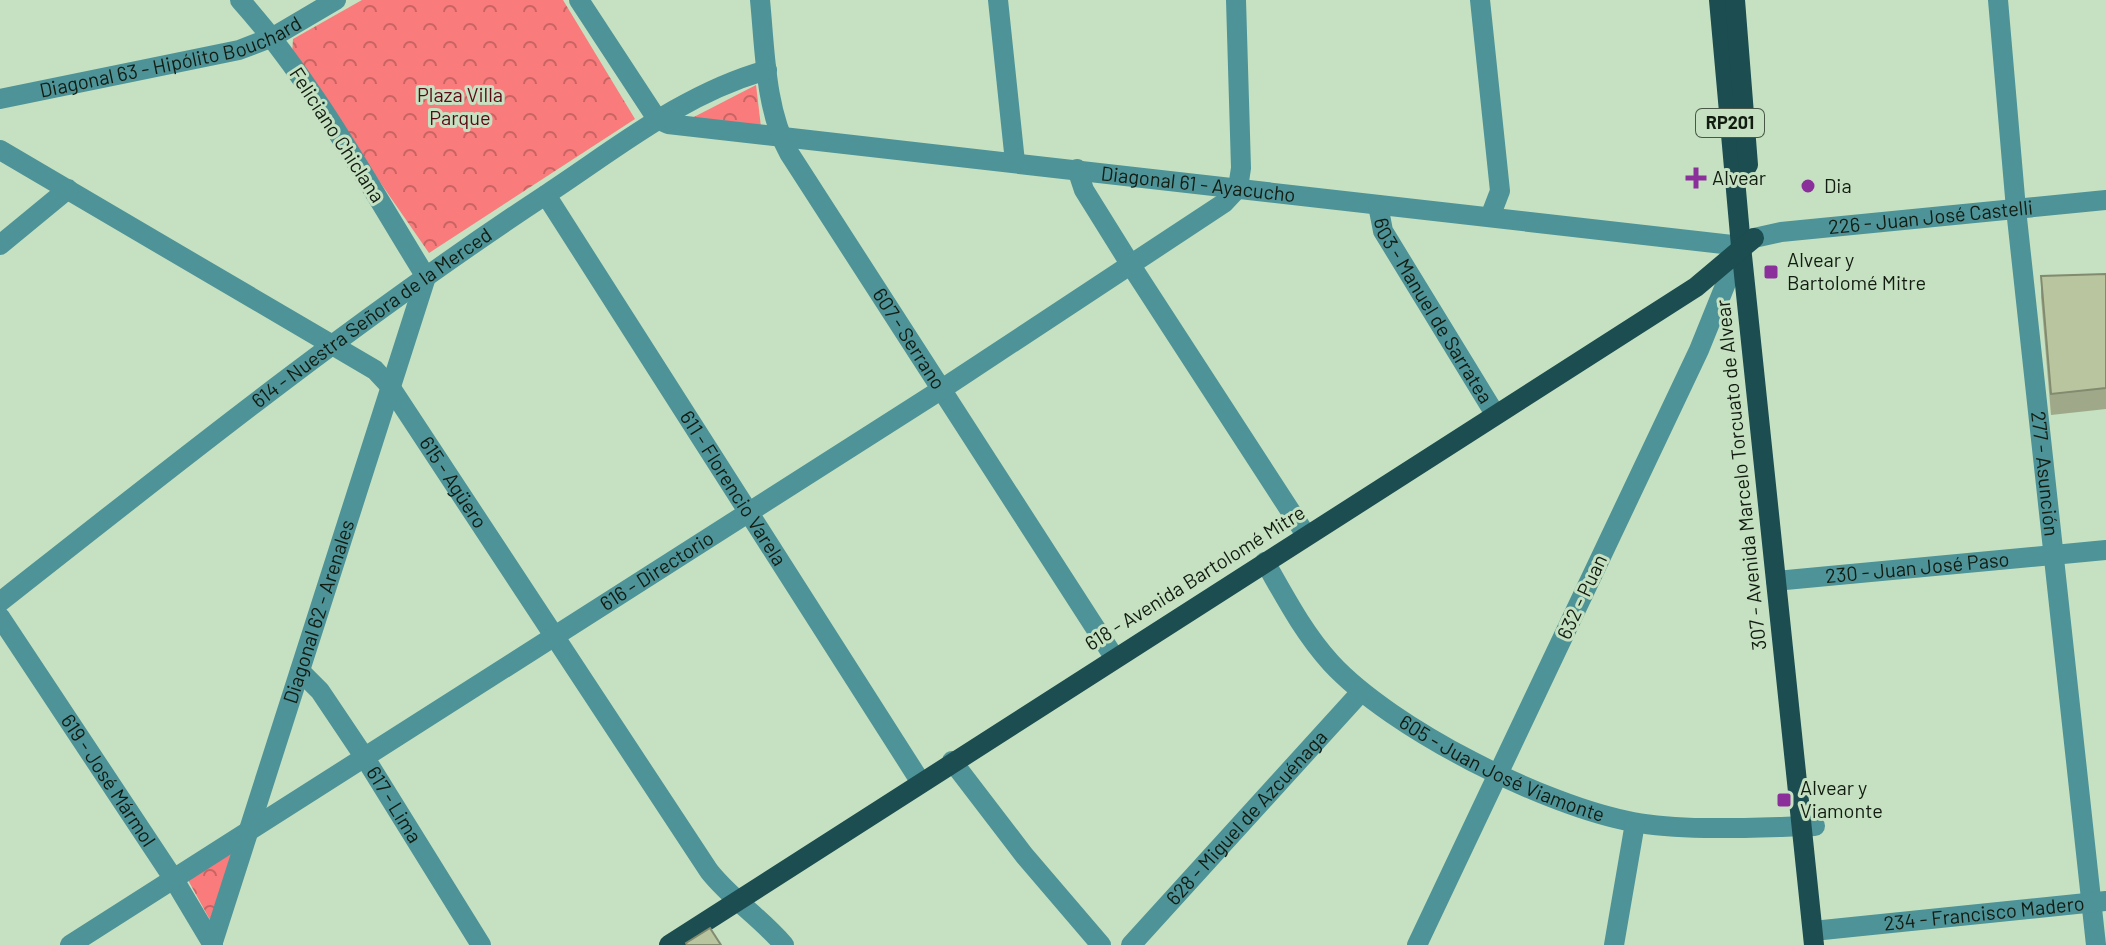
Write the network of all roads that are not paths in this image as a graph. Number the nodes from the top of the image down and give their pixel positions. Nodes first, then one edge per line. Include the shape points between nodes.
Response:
1 (240, 0) edge
2 (336, 0) edge
3 (579, 0) edge
4 (760, 0) edge
5 (998, 0) edge
6 (1236, 0) edge
7 (1480, 0) edge
8 (1719, 0) edge
9 (1735, 0) edge
10 (1998, 0) edge
11 (273, 37) junction
12 (767, 70) junction
13 (0, 99) edge
14 (657, 119) junction
15 (781, 138) junction
16 (0, 150) edge
17 (1015, 162) junction
18 (1077, 169) junction
19 (1238, 188) junction
20 (68, 189) junction
21 (546, 195) junction
22 (2106, 200) edge
23 (1378, 205) junction
24 (2016, 209) junction
25 (1490, 217) junction
26 (1747, 242) junction
27 (0, 245) edge
28 (1132, 267) junction
29 (426, 277) junction
30 (331, 343) junction
31 (389, 385) junction
32 (939, 391) junction
33 (1495, 414) junction
34 (749, 510) junction
35 (1306, 535) junction
36 (2106, 550) edge
37 (2055, 556) junction
38 (1265, 562) junction
39 (1783, 581) junction
40 (0, 602) edge
41 (0, 617) edge
42 (553, 636) junction
43 (1114, 657) junction
44 (300, 671) junction
45 (1361, 692) junction
46 (365, 758) junction
47 (952, 761) junction
48 (1498, 773) junction
49 (920, 781) junction
50 (1635, 823) junction
51 (1808, 826) junction
52 (248, 833) junction
53 (173, 878) junction
54 (738, 902) junction
55 (2099, 902) edge
56 (1820, 938) edge
57 (70, 945) edge
58 (212, 945) edge
59 (481, 945) edge
60 (669, 945) edge
61 (784, 945) edge
62 (1101, 945) edge
63 (1131, 945) edge
64 (1417, 945) edge
65 (1614, 945) edge
66 (2096, 945) edge

1 - 11 street, Feliciano Chiclana
2 - 11 street, Diagonal 63 - Hipólito Bouchard
3 - 14 street
4 - 12 street, 607 - Serrano
5 - 17 street
6 - 19 street
7 - 25 street via 1500,191
8 - 26 main road, 307 - Avenida Marcelo Torcuato de Alvear / RP201
9 - 26 main road, 307 - Avenida Marcelo Torcuato de Alvear / RP201
10 - 24 street, 277 - Asunción
11 - 13 street, Diagonal 63 - Hipólito Bouchard via 239,50
11 - 29 street, Feliciano Chiclana via 353,155
12 - 14 street, 614 - Nuestra Señora de la Merced
12 - 15 street, 607 - Serrano
14 - 15 street, Diagonal 61 - Ayacucho
14 - 21 street, 614 - Nuestra Señora de la Merced
15 - 17 street, Diagonal 61 - Ayacucho
15 - 32 street, 607 - Serrano
16 - 20 street, 615 - Agüero
17 - 18 street, Diagonal 61 - Ayacucho
18 - 19 street, Diagonal 61 - Ayacucho
18 - 28 street via 1084,190
19 - 23 street, Diagonal 61 - Ayacucho
19 - 28 street, 616 - Directorio
20 - 27 street
20 - 30 street, 615 - Agüero
21 - 29 street, 614 - Nuestra Señora de la Merced
21 - 34 street, 611 - Florencio Varela
22 - 24 street, 226 - Juan José Castelli
23 - 25 street, Diagonal 61 - Ayacucho
23 - 33 street, 603 - Manuel de Sarratea via 1383,231
24 - 26 street, 226 - Juan José Castelli via 1781,232
24 - 37 street, 277 - Asunción
25 - 26 street, Diagonal 61 - Ayacucho
26 - 33 main road, 618 - Avenida Bartolomé Mitre via 1696,287
26 - 39 main road, 307 - Avenida Marcelo Torcuato de Alvear
26 - 48 street, 632 - Puan
28 - 32 street, 616 - Directorio
28 - 35 street
29 - 30 street, 614 - Nuestra Señora de la Merced
29 - 31 street, Diagonal 62 - Arenales
30 - 31 street, 615 - Agüero via 358,357
30 - 40 street, 614 - Nuestra Señora de la Merced
31 - 42 street, 615 - Agüero
31 - 44 street, Diagonal 62 - Arenales
32 - 34 street, 616 - Directorio
32 - 43 street, 607 - Serrano
33 - 35 main road, 618 - Avenida Bartolomé Mitre
34 - 42 street, 616 - Directorio
34 - 49 street, 611 - Florencio Varela
35 - 38 main road, 618 - Avenida Bartolomé Mitre
36 - 37 street, 230 - Juan José Paso
37 - 39 street, 230 - Juan José Paso
37 - 55 street, 277 - Asunción
38 - 43 main road, 618 - Avenida Bartolomé Mitre
38 - 45 street, 605 - Juan José Viamonte via 1302,628
39 - 51 main road, 307 - Avenida Marcelo Torcuato de Alvear
41 - 53 street, 619 - José Mármol
42 - 46 street, 616 - Directorio
42 - 54 street, 615 - Agüero via 709,871
43 - 47 main road, 618 - Avenida Bartolomé Mitre
44 - 46 street, 617 - Lima via 320,691
44 - 52 street, Diagonal 62 - Arenales
45 - 48 street, 605 - Juan José Viamonte via 1434,741
45 - 63 street, 628 - Miguel de Azcuénaga
46 - 52 street, 616 - Directorio
46 - 59 street, 617 - Lima
47 - 49 main road, 618 - Avenida Bartolomé Mitre
47 - 62 street
48 - 50 street, 605 - Juan José Viamonte
48 - 64 street, 632 - Puan
49 - 54 main road, 618 - Avenida Bartolomé Mitre
50 - 51 street, 605 - Juan José Viamonte
50 - 65 street
51 - 56 main road, 307 - Avenida Marcelo Torcuato de Alvear
52 - 53 street, 616 - Directorio
52 - 58 street, Diagonal 62 - Arenales
53 - 57 street, 616 - Directorio
53 - 58 street, 619 - José Mármol
54 - 60 main road, 618 - Avenida Bartolomé Mitre
54 - 61 street, 615 - Agüero via 760,917
55 - 56 street, 234 - Francisco Madero
55 - 66 street, 277 - Asunción

